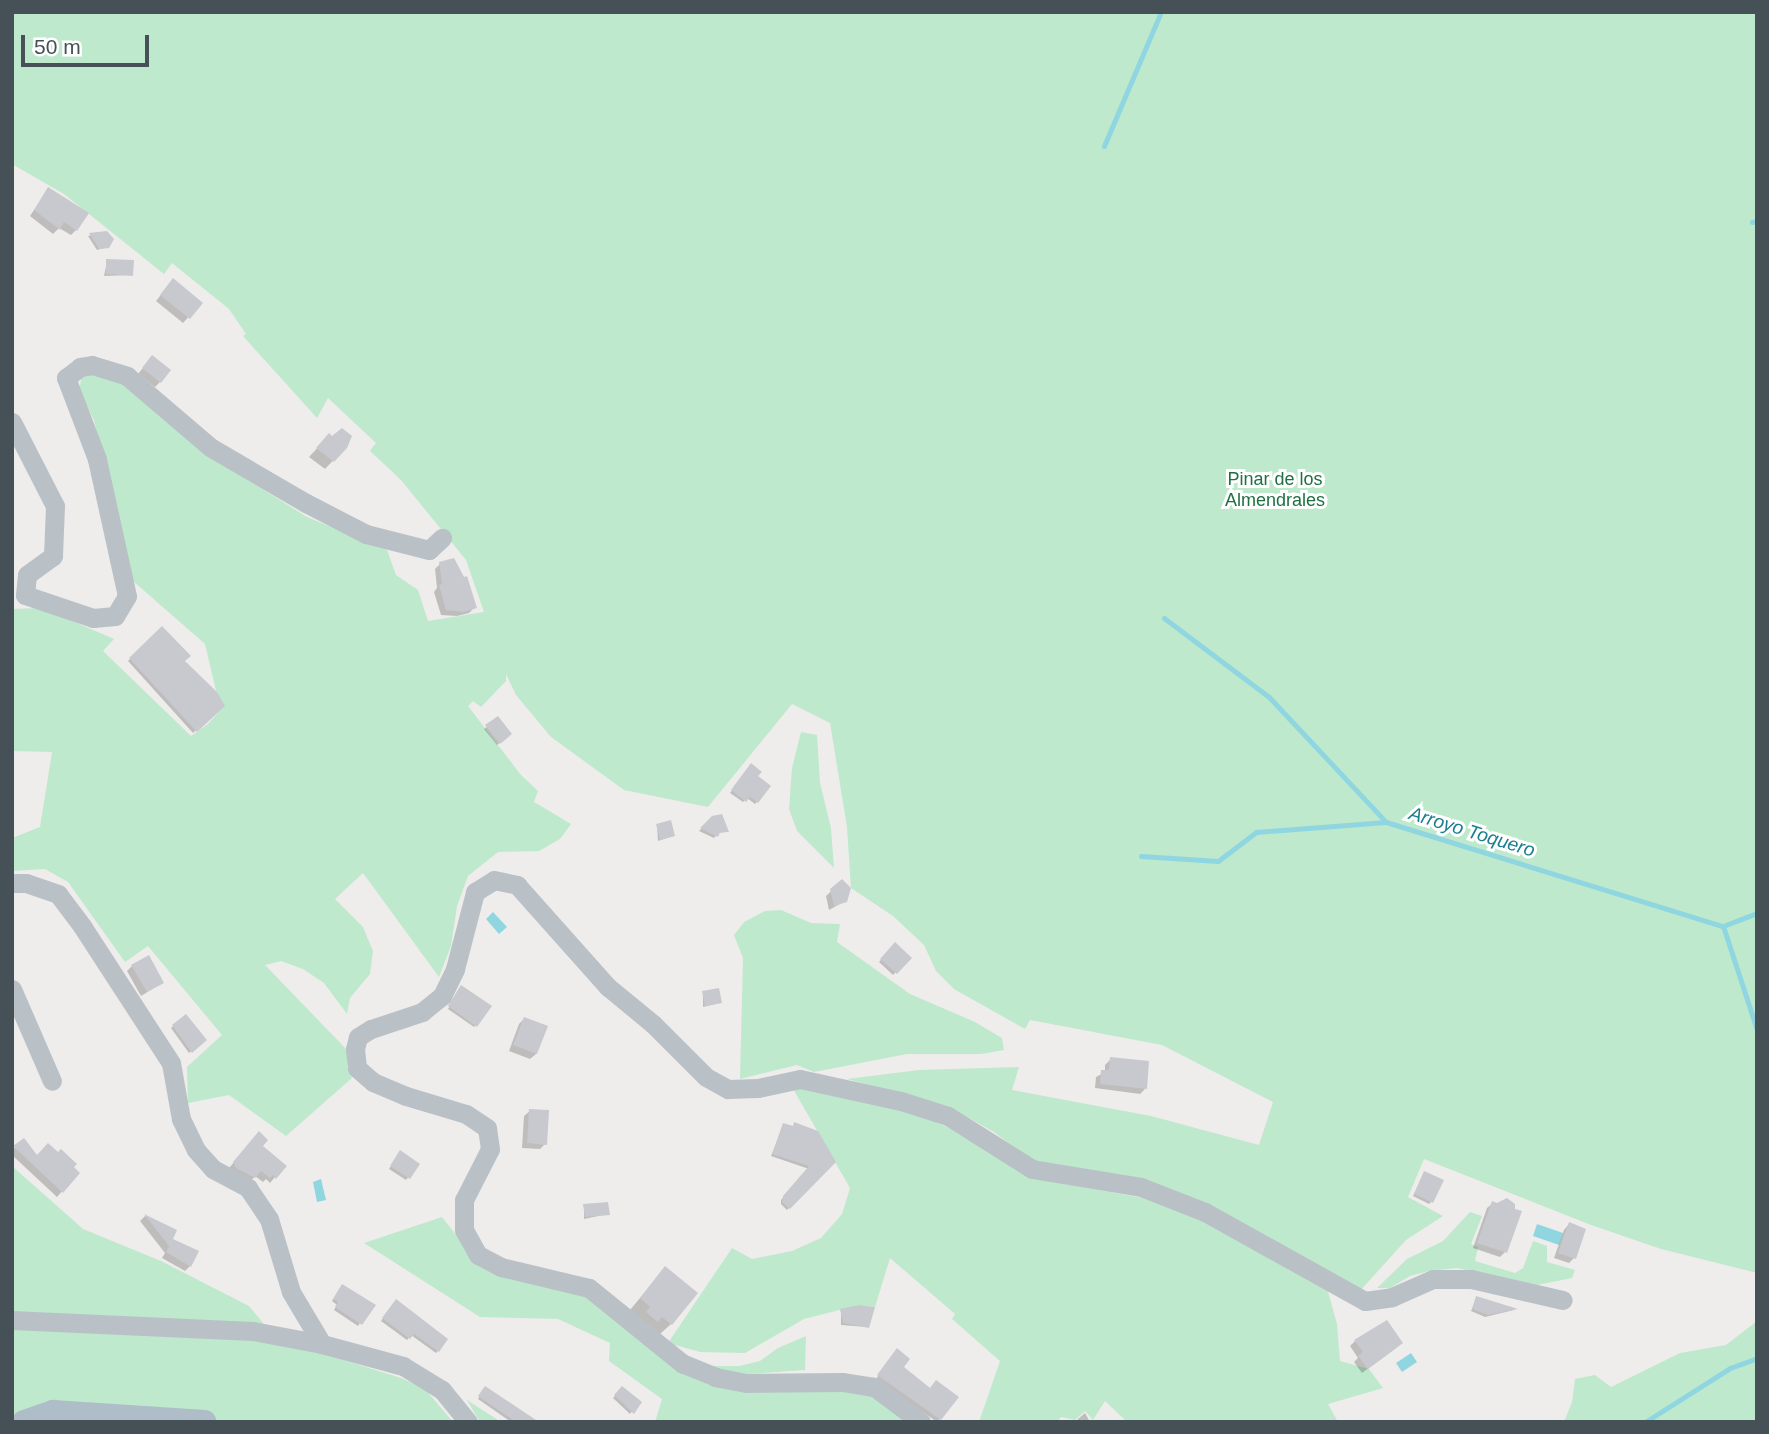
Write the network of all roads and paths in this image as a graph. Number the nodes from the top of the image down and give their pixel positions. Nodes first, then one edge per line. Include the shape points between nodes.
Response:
1 (12, 422) edge
2 (442, 538) dead end
3 (20, 576) edge
4 (19, 598) edge
5 (12, 883) edge
6 (12, 989) edge
7 (52, 1081) dead end
8 (1563, 1300) dead end
9 (12, 1320) edge
10 (322, 1345) junction
11 (24, 1422) edge
12 (205, 1422) edge
13 (468, 1422) edge
14 (921, 1422) edge

1 - 3 street via 55,506 52,556
2 - 4 street via 429,550 366,534 210,447 127,376 92,365 80,367 66,378 97,459 127,596 115,615 93,618
3 - 4 street
5 - 10 street via 58,894 82,926 171,1063 181,1119 196,1150 213,1169 248,1188 269,1219 291,1292
6 - 7 street
8 - 14 street via 1471,1279 1433,1279 1392,1297 1365,1301 1205,1212 1141,1187 1032,1169 948,1116 800,1079 758,1088 728,1088 706,1077 608,987 517,885 494,880 475,891 455,969 442,996 422,1012 371,1029 358,1037 355,1049 357,1068 373,1082 466,1114 487,1128 490,1149 464,1200 464,1230 478,1255 501,1268 589,1288 684,1364 716,1377 746,1383 843,1382 874,1387
9 - 10 street via 253,1331
10 - 13 street via 403,1366 442,1390
11 - 12 main road via 52,1412

